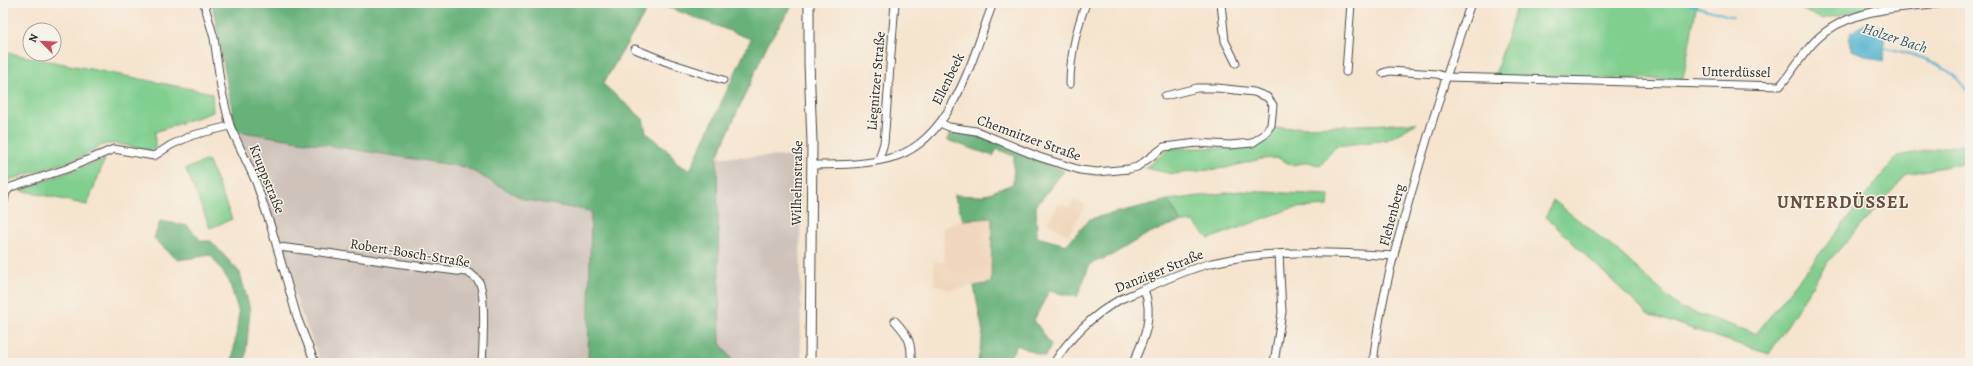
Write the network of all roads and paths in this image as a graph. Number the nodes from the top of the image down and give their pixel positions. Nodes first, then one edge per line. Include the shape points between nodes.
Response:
1 (204, 3) edge
2 (810, 3) edge
3 (896, 3) edge
4 (993, 3) edge
5 (1086, 3) edge
6 (1221, 3) edge
7 (1351, 3) edge
8 (1471, 3) edge
9 (1939, 3) edge
10 (635, 49) dead end
11 (1236, 63) dead end
12 (1346, 72) dead end
13 (1383, 73) dead end
14 (1446, 76) junction
15 (723, 80) dead end
16 (1070, 84) dead end
17 (1165, 96) dead end
18 (940, 123) junction
19 (230, 126) junction
20 (879, 160) junction
21 (812, 165) junction
22 (3, 206) edge
23 (277, 247) junction
24 (1279, 254) junction
25 (1394, 256) junction
26 (1144, 290) junction
27 (895, 321) dead end
28 (315, 363) edge
29 (482, 363) edge
30 (810, 363) edge
31 (911, 363) edge
32 (1054, 363) edge
33 (1133, 363) edge
34 (1274, 363) edge
35 (1373, 363) edge

1 - 19 street, Kruppstraße via 214,38 221,88
2 - 21 main road, Wilhelmstraße
3 - 20 street, Liegnitzer Straße via 884,143
4 - 18 street, Ellenbeek via 967,76
5 - 16 street via 1072,49
6 - 11 street via 1225,41
7 - 12 street
8 - 14 street, Flehenberg
9 - 14 street, Unterdüssel via 1860,14 1842,21 1816,40 1780,86
10 - 15 street
13 - 14 street via 1389,71
14 - 25 street, Flehenberg
17 - 18 street, Chemnitzer Straße via 1197,88 1254,92 1267,97 1273,105 1271,125 1264,135 1252,143 1197,143 1164,147 1138,167 1097,172 1080,170 1039,157 976,131
18 - 20 street, Ellenbeek via 914,146 897,156
19 - 22 street via 193,136 171,145 154,156 114,149 66,169 11,187 6,192
19 - 23 street, Kruppstraße via 256,182
20 - 21 street, Ellenbeek via 845,165
21 - 30 main road, Wilhelmstraße
23 - 28 street, Kruppstraße via 297,316
23 - 29 street, Robert-Bosch-Straße via 467,272 474,276 481,287
24 - 25 street, Danziger Straße via 1331,252
24 - 26 street, Danziger Straße via 1213,263
24 - 34 street via 1282,312
25 - 35 street, Flehenberg
26 - 32 street, Danziger Straße via 1120,300 1095,316
26 - 33 street via 1149,303 1149,324
27 - 31 street via 907,334 912,349

